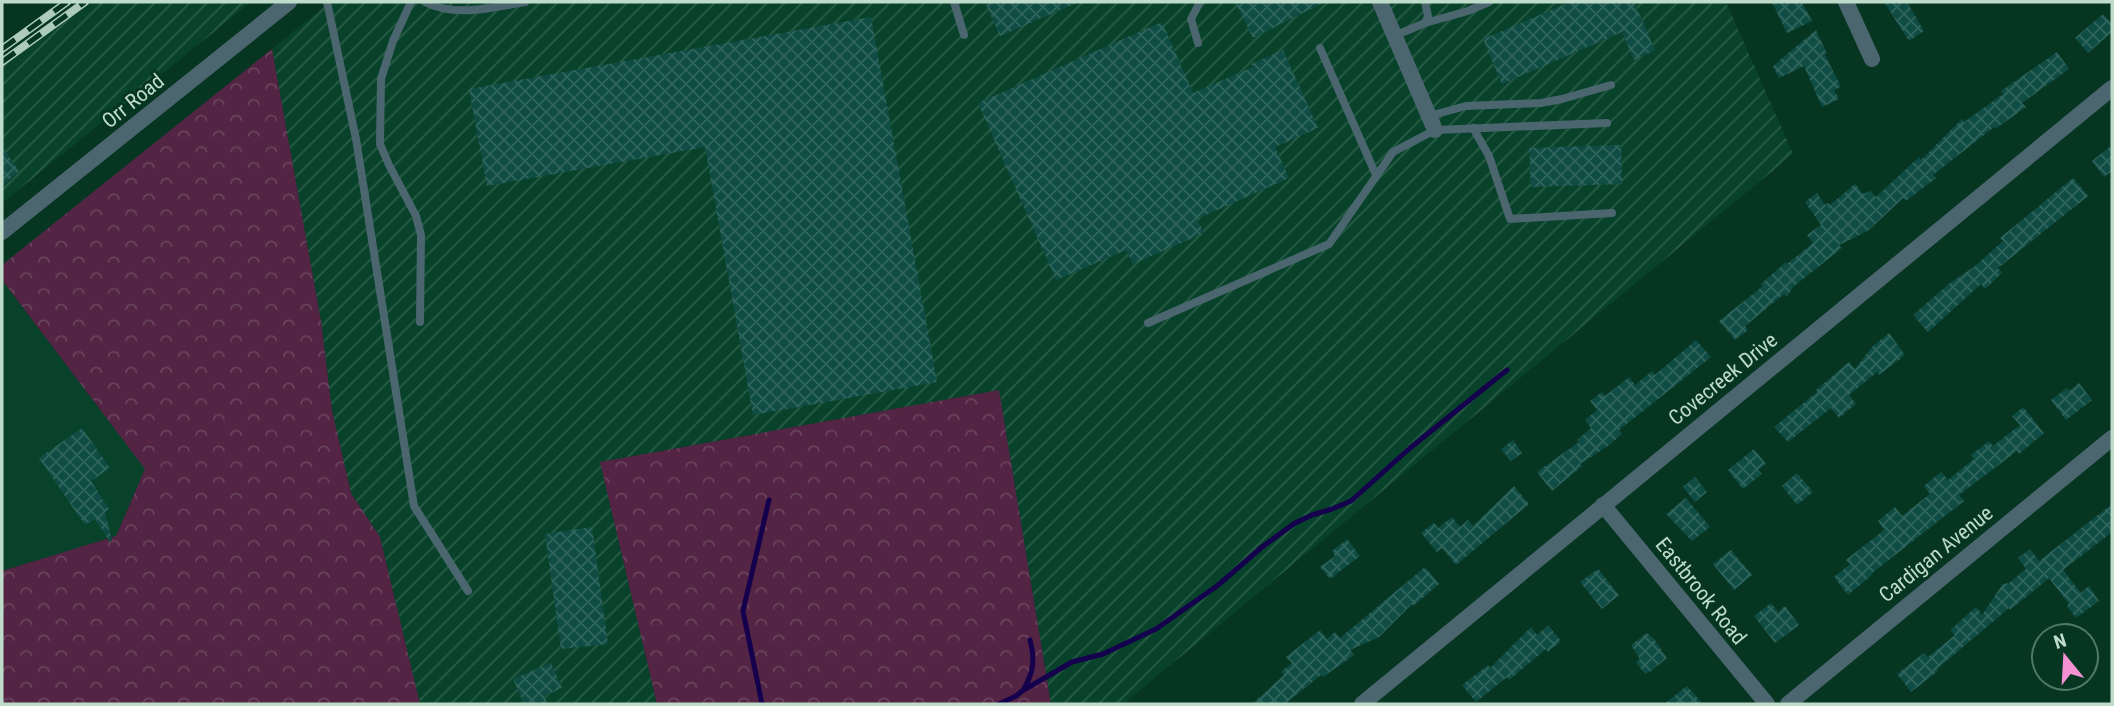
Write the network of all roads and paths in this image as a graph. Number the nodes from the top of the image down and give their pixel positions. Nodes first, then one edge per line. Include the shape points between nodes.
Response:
1 (289, 2) edge
2 (327, 2) edge
3 (411, 2) edge
4 (425, 2) edge
5 (524, 2) edge
6 (954, 2) edge
7 (1199, 2) edge
8 (1380, 2) edge
9 (1425, 2) edge
10 (1489, 2) edge
11 (1846, 2) edge
12 (1425, 23) junction
13 (964, 35) dead end
14 (1394, 36) junction
15 (1198, 43) dead end
16 (1320, 48) dead end
17 (1872, 59) dead end
18 (1611, 85) dead end
19 (2112, 88) edge
20 (1432, 123) junction
21 (1607, 123) dead end
22 (1473, 128) junction
23 (1376, 175) junction
24 (1612, 213) dead end
25 (2, 233) edge
26 (420, 322) dead end
27 (1148, 323) dead end
28 (2112, 438) edge
29 (1603, 505) junction
30 (468, 591) dead end
31 (1362, 704) edge
32 (1767, 704) edge
33 (1788, 704) edge

1 - 25 street, Orr Road
2 - 30 lane via 356,139 414,506
3 - 26 lane via 381,79 380,144 421,235
4 - 5 lane via 470,11
6 - 13 lane
7 - 15 lane via 1191,19
8 - 14 street
9 - 12 lane
10 - 12 lane
11 - 17 street
12 - 14 lane
14 - 20 street
16 - 23 lane
18 - 20 lane via 1552,101 1466,106
19 - 29 street, Covecreek Drive
20 - 22 lane
20 - 23 lane via 1392,152
21 - 22 lane
22 - 24 lane via 1489,156 1510,219
23 - 27 lane via 1329,244
28 - 33 street, Cardigan Avenue
29 - 31 street, Covecreek Drive
29 - 32 street, Eastbrook Road

